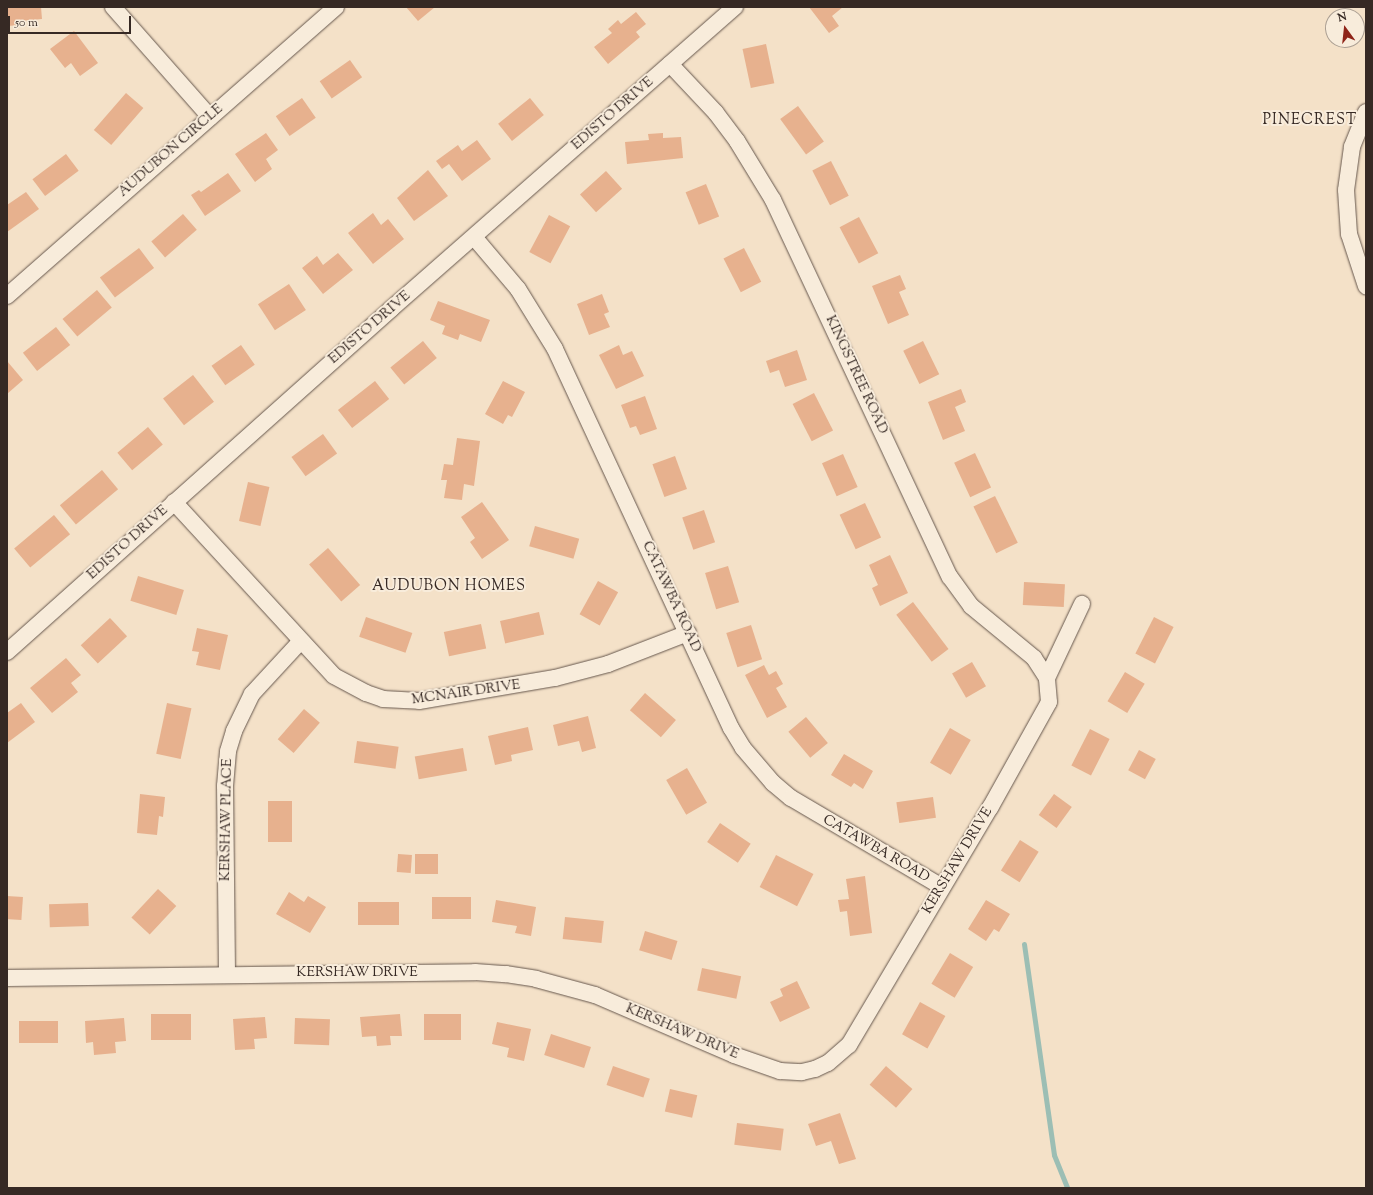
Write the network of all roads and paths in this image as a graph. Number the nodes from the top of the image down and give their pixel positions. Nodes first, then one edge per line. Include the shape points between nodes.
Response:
1 (112, 7) edge
2 (336, 7) edge
3 (735, 7) edge
4 (670, 64) junction
5 (1366, 112) edge
6 (210, 117) junction
7 (474, 237) junction
8 (1366, 286) edge
9 (7, 296) edge
10 (174, 502) junction
11 (1082, 604) dead end
12 (688, 633) junction
13 (300, 642) junction
14 (7, 652) edge
15 (1048, 678) junction
16 (942, 887) junction
17 (227, 974) junction
18 (7, 978) edge

1 - 6 street
2 - 6 street, AUDUBON CIRCLE
3 - 4 street, EDISTO DRIVE
4 - 7 street, EDISTO DRIVE
4 - 15 street, KINGSTREE ROAD via 720,118 756,170 773,200 950,577 971,606 1034,658
5 - 8 street via 1352,147 1346,190 1349,234
6 - 9 street, AUDUBON CIRCLE
7 - 10 street, EDISTO DRIVE
7 - 12 street, CATAWBA ROAD via 518,289 555,349
10 - 13 street, MCNAIR DRIVE
10 - 14 street, EDISTO DRIVE
11 - 15 street, KERSHAW DRIVE
12 - 13 street, MCNAIR DRIVE via 608,664 556,678 419,701 383,699 349,686 334,676
12 - 16 street, CATAWBA ROAD via 731,728 743,748 774,783 810,811
13 - 17 street, KERSHAW PLACE via 252,694 236,725 228,751 225,786
15 - 16 street, KERSHAW DRIVE via 1049,702
16 - 17 street, KERSHAW DRIVE via 848,1045 828,1063 802,1072 780,1071 734,1055 595,995 536,979 475,972
17 - 18 street, KERSHAW DRIVE

